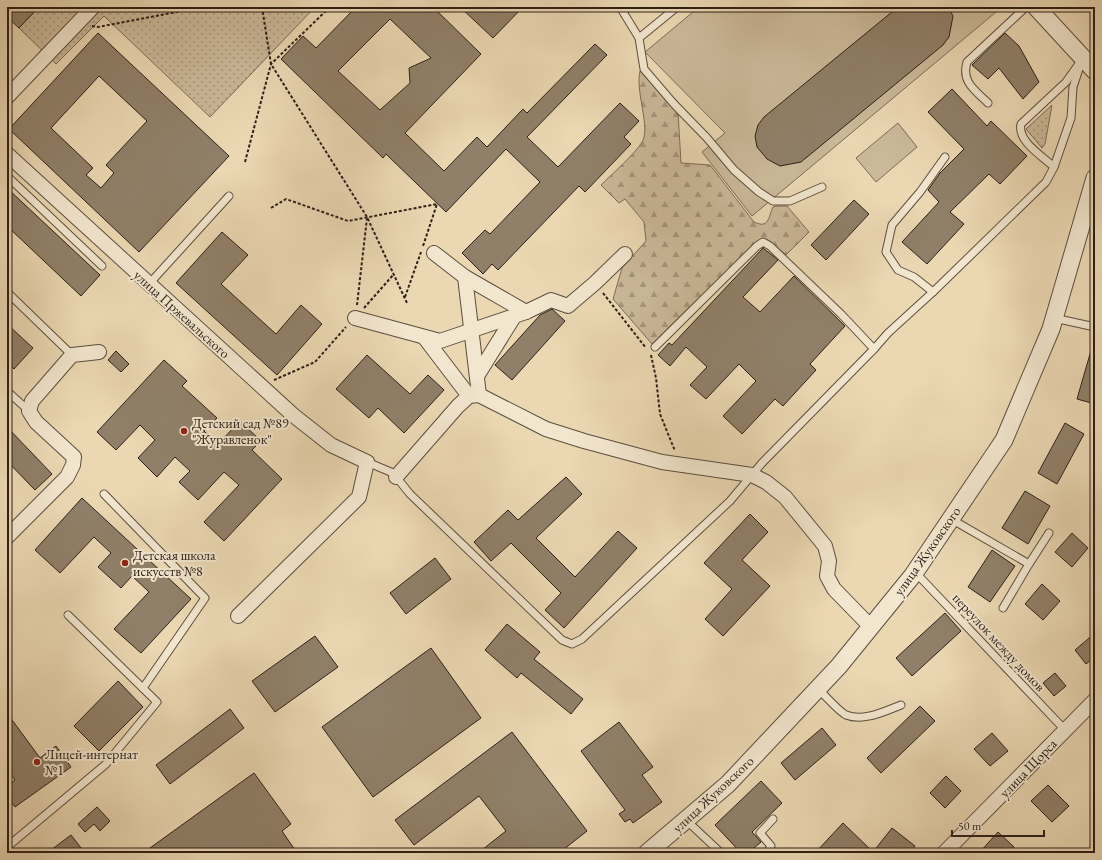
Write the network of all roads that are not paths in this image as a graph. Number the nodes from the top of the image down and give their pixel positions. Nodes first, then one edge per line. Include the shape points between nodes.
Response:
1 (93, 7) edge
2 (620, 7) edge
3 (677, 7) edge
4 (1026, 7) edge
5 (1036, 7) edge
6 (639, 38) junction
7 (1083, 58) junction
8 (1095, 71) edge
9 (7, 97) edge
10 (988, 103) dead end
11 (945, 157) dead end
12 (8, 158) edge
13 (1054, 167) junction
14 (7, 176) edge
15 (1095, 178) edge
16 (822, 187) dead end
17 (229, 196) dead end
18 (1091, 205) edge
19 (434, 253) dead end
20 (625, 254) dead end
21 (102, 266) dead end
22 (466, 277) junction
23 (149, 284) junction
24 (7, 292) edge
25 (933, 292) junction
26 (521, 314) junction
27 (355, 318) road end
28 (1054, 318) junction
29 (1095, 327) edge
30 (471, 331) junction
31 (424, 337) junction
32 (655, 347) dead end
33 (874, 349) junction
34 (99, 352) dead end
35 (72, 355) junction
36 (477, 376) junction
37 (7, 391) edge
38 (474, 396) junction
39 (29, 411) junction
40 (367, 462) junction
41 (752, 475) junction
42 (396, 477) junction
43 (104, 494) dead end
44 (951, 518) junction
45 (1049, 533) dead end
46 (7, 537) edge
47 (1029, 564) junction
48 (915, 571) junction
49 (1003, 608) dead end
50 (68, 615) dead end
51 (238, 616) dead end
52 (871, 627) junction
53 (143, 688) junction
54 (818, 689) junction
55 (1095, 700) edge
56 (901, 705) dead end
57 (1064, 730) junction
58 (773, 819) dead end
59 (686, 820) junction
60 (7, 847) edge
61 (647, 853) edge
62 (721, 853) edge
63 (767, 853) edge
64 (944, 853) edge

1 - 9 street
2 - 6 lane
3 - 6 lane
4 - 10 lane via 967,62 964,72 970,85
5 - 7 street
6 - 16 lane via 644,69 734,170 759,192 773,201 790,201
7 - 8 street
7 - 13 lane via 1073,87 1071,118
7 - 13 lane via 1066,82 1021,124 1023,138
11 - 25 lane via 892,225 886,252 898,270 914,277
12 - 23 street, улица Пржевальского
13 - 25 lane via 1046,182
14 - 21 lane
15 - 18 street, улица Жуковского
17 - 23 lane
18 - 28 street, улица Жуковского
19 - 22 street
20 - 26 street via 568,306 551,300
22 - 26 street
22 - 30 street
23 - 40 street, улица Пржевальского via 292,415 331,445
24 - 35 lane
25 - 33 lane
26 - 30 street
26 - 36 street
27 - 31 street
28 - 29 lane
28 - 44 street, улица Жуковского via 1004,440
30 - 31 street via 440,341
30 - 36 street
31 - 38 street
32 - 33 lane via 763,242 776,251
33 - 41 lane
34 - 35 street
35 - 39 street via 32,402
36 - 38 street
37 - 39 lane
38 - 41 street via 546,429 584,441 662,462
38 - 42 street via 458,406
39 - 46 street via 36,422 74,456 73,465 67,477
40 - 42 lane via 393,473
40 - 51 street via 359,497
41 - 42 lane via 730,501 582,639 572,644 562,640 410,494
41 - 52 street via 785,497 825,546 829,561 826,576
43 - 53 lane via 205,598
44 - 47 lane
44 - 48 street, улица Жуковского
45 - 47 lane
47 - 49 lane
48 - 52 street, улица Жуковского
48 - 57 lane, переулок между домов
50 - 53 lane
52 - 54 street, улица Жуковского
53 - 60 lane via 157,702 106,764
54 - 56 lane via 846,714 862,717
54 - 59 street, улица Жуковского via 728,784
55 - 57 street, улица Щорса
57 - 64 street, улица Щорса
58 - 63 lane via 760,833 771,846
59 - 61 street, улица Жуковского
59 - 62 lane

